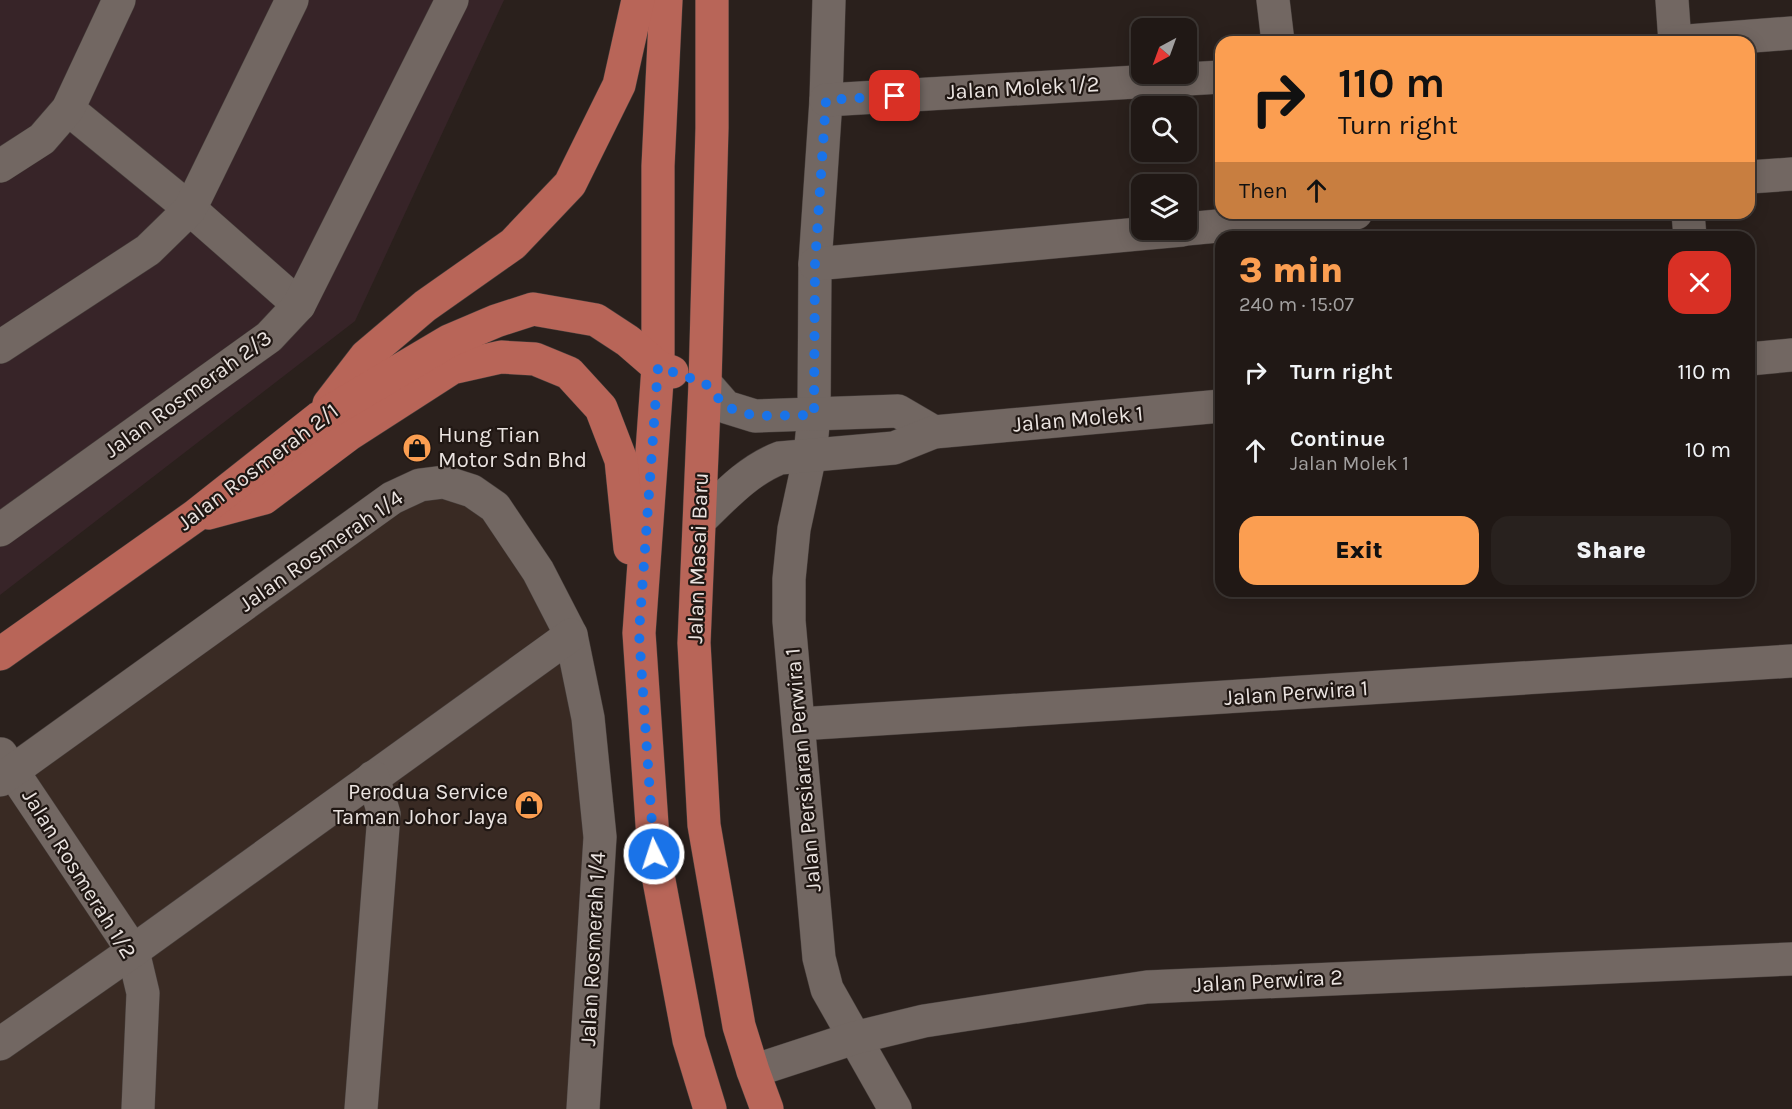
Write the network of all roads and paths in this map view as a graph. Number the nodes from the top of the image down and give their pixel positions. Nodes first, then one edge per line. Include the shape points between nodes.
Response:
1 (119, 0) edge
2 (292, 0) edge
3 (452, 0) edge
4 (638, 0) edge
5 (666, 0) edge
6 (712, 0) edge
7 (829, 0) edge
8 (1273, 0) edge
9 (1672, 0) edge
10 (1792, 33) edge
11 (1277, 36) edge
12 (1675, 36) edge
13 (1753, 36) edge
14 (1215, 77) edge
15 (826, 100) junction
16 (68, 109) junction
17 (0, 166) edge
18 (1792, 174) edge
19 (1755, 177) edge
20 (190, 209) junction
21 (1292, 219) edge
22 (1197, 228) edge
23 (1131, 234) edge
24 (815, 264) junction
25 (299, 305) junction
26 (0, 346) edge
27 (1792, 355) edge
28 (1755, 358) edge
29 (658, 367) junction
30 (705, 383) junction
31 (1215, 407) edge
32 (814, 415) junction
33 (319, 418) junction
34 (934, 432) junction
35 (810, 455) junction
36 (195, 516) junction
37 (700, 520) junction
38 (0, 530) edge
39 (639, 633) junction
40 (571, 635) junction
41 (0, 654) edge
42 (1792, 661) edge
43 (799, 724) junction
44 (4, 768) edge
45 (373, 777) junction
46 (133, 951) junction
47 (1792, 959) edge
48 (854, 1038) junction
49 (0, 1044) edge
50 (753, 1071) junction
51 (138, 1109) edge
52 (361, 1109) edge
53 (583, 1109) edge
54 (710, 1109) edge
55 (767, 1109) edge
56 (895, 1109) edge

1 - 16 street
2 - 20 street
3 - 25 street, Jalan Rosmerah 2/3
4 - 33 main road via 619,85 570,184 513,244 425,306 366,356
5 - 29 main road via 658,166
6 - 30 main road, Jalan Masai Baru
7 - 15 street, Jalan Persiaran Perwira 1
8 - 11 street
9 - 12 street
10 - 13 street
14 - 15 street, Jalan Molek 1/2
15 - 24 street, Jalan Persiaran Perwira 1
16 - 17 street via 42,139
16 - 20 street
18 - 19 street
20 - 25 street
20 - 26 street via 148,250
21 - 22 street
23 - 24 street
24 - 32 street, Jalan Persiaran Perwira 1
25 - 38 street, Jalan Rosmerah 2/3 via 269,337
27 - 28 street
29 - 30 main road
29 - 33 main road, Jalan Rosmerah 2/1 via 596,320 534,309 449,341
29 - 39 main road
30 - 32 street via 726,407 755,416
30 - 37 main road, Jalan Masai Baru
31 - 34 street, Jalan Molek 1
32 - 34 street via 898,411
32 - 35 street, Jalan Persiaran Perwira 1
33 - 36 main road, Jalan Rosmerah 2/1
34 - 35 street, Jalan Molek 1 via 894,448
35 - 37 street, Jalan Molek 1 via 765,464
35 - 43 street, Jalan Persiaran Perwira 1 via 794,529 789,579
36 - 39 main road via 264,498 348,435 453,368 501,357 535,359 569,373 601,408 621,460
36 - 41 main road, Jalan Rosmerah 2/1
37 - 50 main road, Jalan Masai Baru via 694,643 704,825 739,1026
39 - 54 main road via 654,854 689,1040
40 - 44 street, Jalan Rosmerah 1/4 via 538,571 495,507 472,491 444,482 420,485 392,498
40 - 45 street
40 - 53 street, Jalan Rosmerah 1/4 via 588,718 600,837
42 - 43 street, Jalan Perwira 1
43 - 48 street, Jalan Persiaran Perwira 1 via 819,958 827,989
44 - 46 street, Jalan Rosmerah 1/2
45 - 46 street
45 - 52 street via 384,814
46 - 49 street
46 - 51 street, Jalan Rosmerah 1/2 via 143,993
47 - 48 street, Jalan Perwira 2 via 1147,987 924,1021
48 - 50 street, Jalan Perwira 2
48 - 56 street, Jalan Persiaran Perwira 1
50 - 55 main road, Jalan Masai Baru

